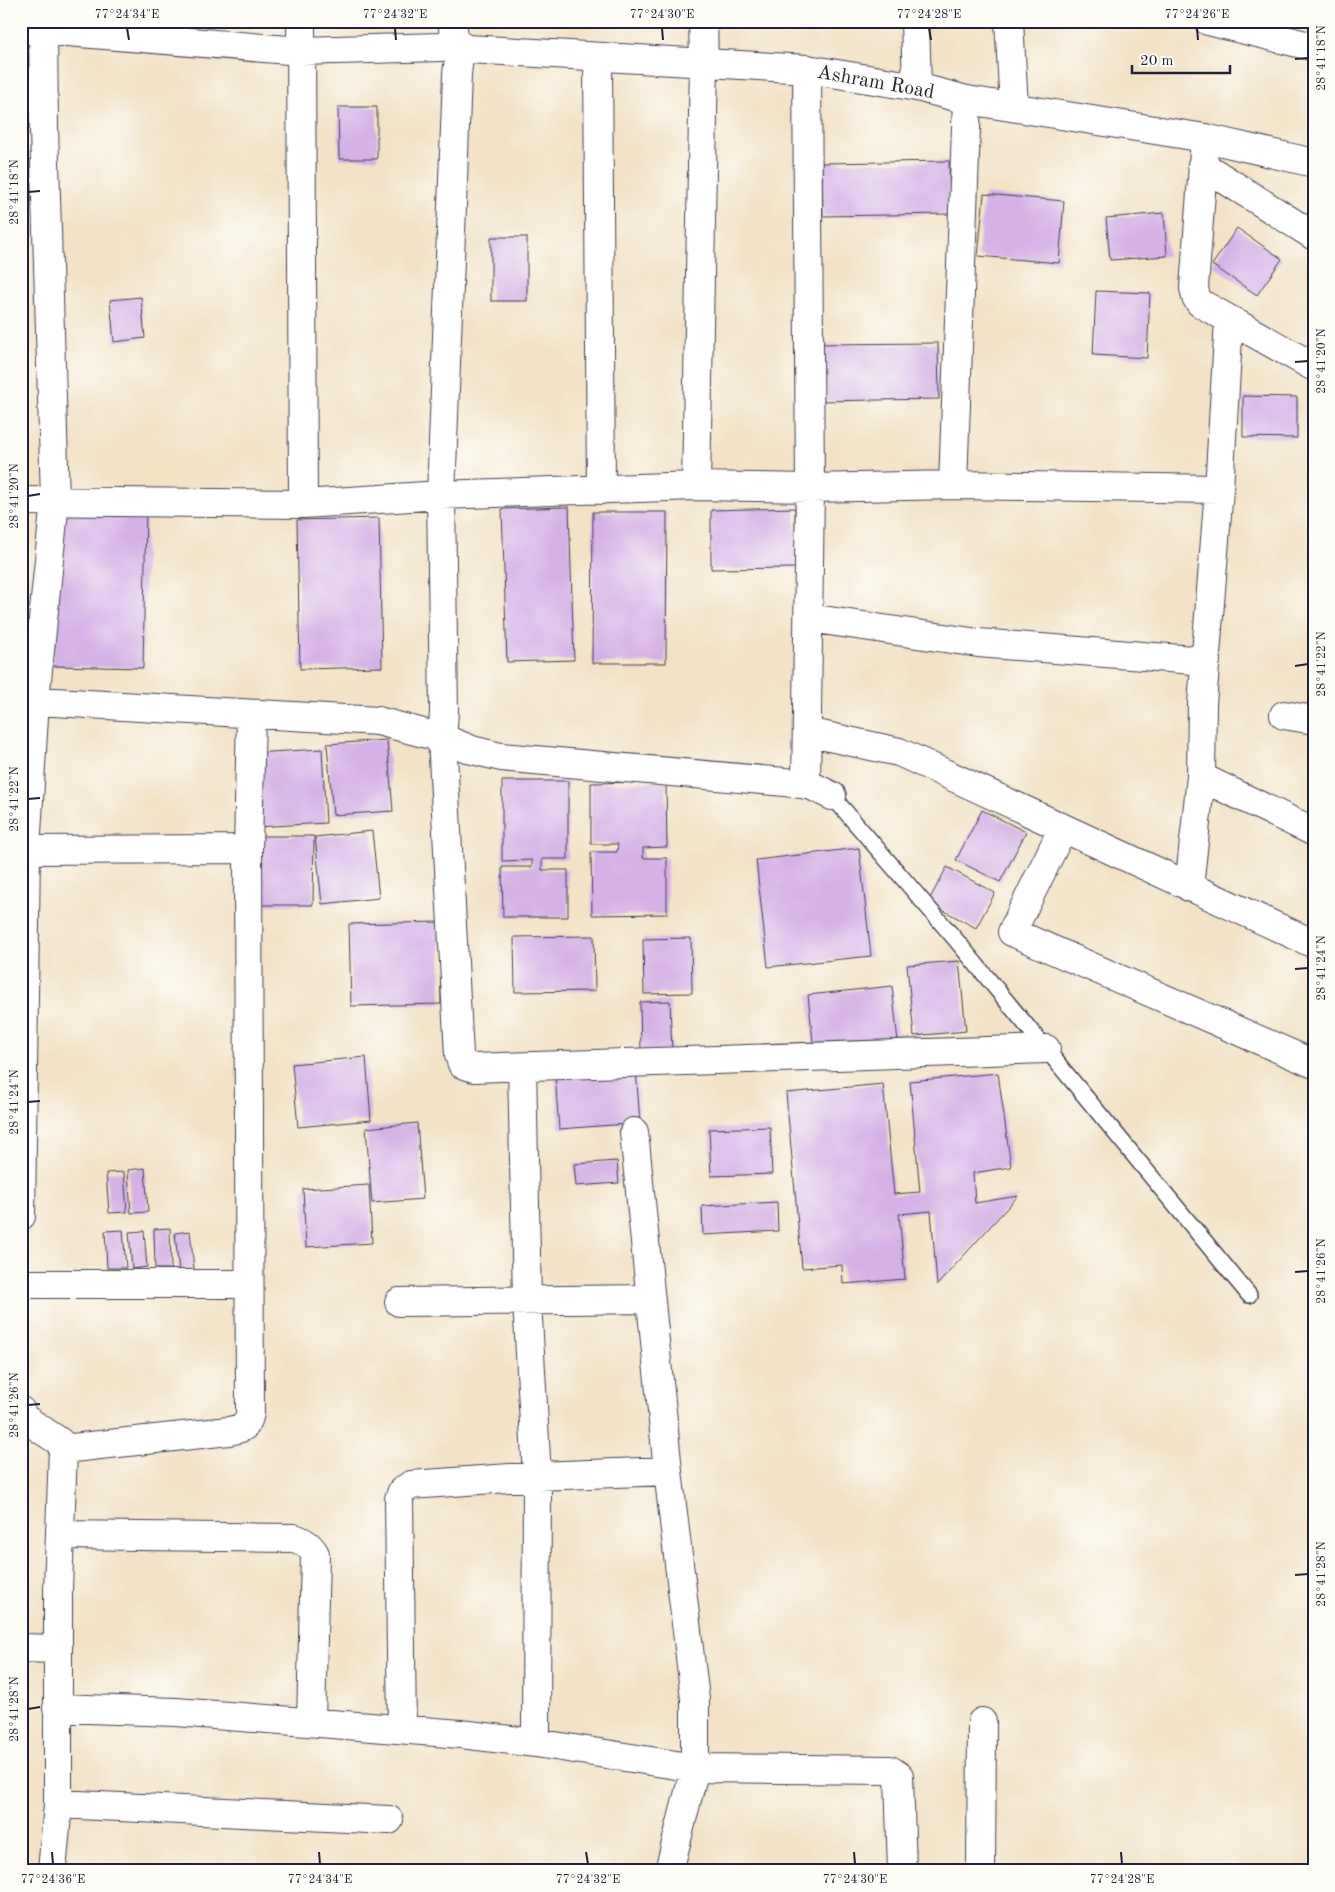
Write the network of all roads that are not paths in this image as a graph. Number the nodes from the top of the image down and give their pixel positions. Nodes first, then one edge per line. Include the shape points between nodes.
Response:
1 (301, 21) edge
2 (703, 21) edge
3 (915, 21) edge
4 (1010, 21) edge
5 (1208, 21) edge
6 (36, 27) edge
7 (456, 37) edge
8 (1314, 47) edge
9 (301, 51) junction
10 (598, 57) junction
11 (704, 63) junction
12 (807, 69) junction
13 (917, 87) junction
14 (967, 100) junction
15 (1014, 107) junction
16 (33, 129) edge
17 (1203, 152) junction
18 (1314, 163) edge
19 (1314, 236) edge
20 (1229, 320) junction
21 (1314, 367) edge
22 (953, 485) junction
23 (696, 486) junction
24 (810, 488) junction
25 (601, 490) junction
26 (1220, 490) junction
27 (441, 495) junction
28 (55, 500) junction
29 (21, 501) edge
30 (303, 504) junction
31 (809, 618) junction
32 (1206, 661) junction
33 (28, 700) edge
34 (251, 714) junction
35 (1284, 715) dead end
36 (1314, 720) edge
37 (807, 732) junction
38 (442, 738) junction
39 (1201, 778) junction
40 (806, 784) junction
41 (832, 796) joint
42 (1064, 828) junction
43 (1314, 832) edge
44 (248, 849) junction
45 (24, 850) edge
46 (1189, 887) junction
47 (1314, 944) edge
48 (1046, 1049) junction
49 (1314, 1064) edge
50 (522, 1067) junction
51 (634, 1132) dead end
52 (21, 1216) edge
53 (21, 1284) edge
54 (249, 1284) junction
55 (1249, 1295) dead end
56 (650, 1299) junction
57 (527, 1301) junction
58 (399, 1302) dead end
59 (21, 1411) edge
60 (63, 1449) junction
61 (668, 1472) junction
62 (537, 1476) junction
63 (60, 1535) junction
64 (21, 1648) edge
65 (57, 1649) junction
66 (57, 1708) junction
67 (311, 1722) junction
68 (982, 1722) dead end
69 (402, 1729) junction
70 (536, 1743) junction
71 (695, 1768) junction
72 (58, 1804) junction
73 (389, 1820) dead end
74 (52, 1871) edge
75 (669, 1871) edge
76 (902, 1871) edge
77 (981, 1871) edge

1 - 9 street
2 - 11 street
3 - 13 street
4 - 15 street
5 - 8 street
6 - 9 street
6 - 16 street
7 - 9 street via 441,47
7 - 10 street, Ashram Road via 468,50
7 - 27 street
9 - 30 street
10 - 11 street, Ashram Road
10 - 25 street
11 - 12 street, Ashram Road
11 - 23 street
12 - 13 street, Ashram Road
12 - 24 street
13 - 14 street, Ashram Road
14 - 15 street, Ashram Road
14 - 22 street
15 - 17 street, Ashram Road
16 - 28 street
17 - 18 street, Ashram Road
17 - 19 street
17 - 20 street via 1194,288 1200,303
20 - 21 street
20 - 26 street
22 - 24 street
22 - 26 street
23 - 24 street
23 - 25 street
24 - 31 street
25 - 27 street
26 - 32 street
27 - 30 street
27 - 38 street
28 - 29 street
28 - 30 street
28 - 33 street
31 - 32 street via 978,643
31 - 37 street
32 - 39 street
33 - 34 street
33 - 45 street
34 - 38 street via 378,722
34 - 44 street
35 - 36 street
37 - 40 street
37 - 42 street via 899,752
38 - 40 street via 501,757
38 - 50 street via 459,1055 462,1064 474,1068
39 - 43 street
39 - 46 street
40 - 41 street
41 - 48 lane
42 - 46 street
42 - 49 street via 1012,932
44 - 45 street
44 - 54 street
45 - 52 street
46 - 47 street
48 - 50 street
48 - 55 lane
50 - 57 street
51 - 56 street
53 - 54 street
54 - 60 street via 248,1423 229,1431
56 - 57 street
56 - 61 street
57 - 58 street
57 - 62 street
59 - 60 street via 21,1416 60,1442
60 - 63 street
61 - 62 street
61 - 71 street via 695,1699
62 - 69 street via 411,1485 402,1491 399,1499
62 - 70 street
63 - 65 street
63 - 67 street via 294,1538 303,1541 315,1554
64 - 65 street
65 - 66 street
66 - 67 street via 176,1712
66 - 72 street
67 - 69 street
68 - 77 street
69 - 70 street
70 - 71 street
71 - 75 street
71 - 76 street via 895,1772 899,1776
72 - 73 street
72 - 74 street

